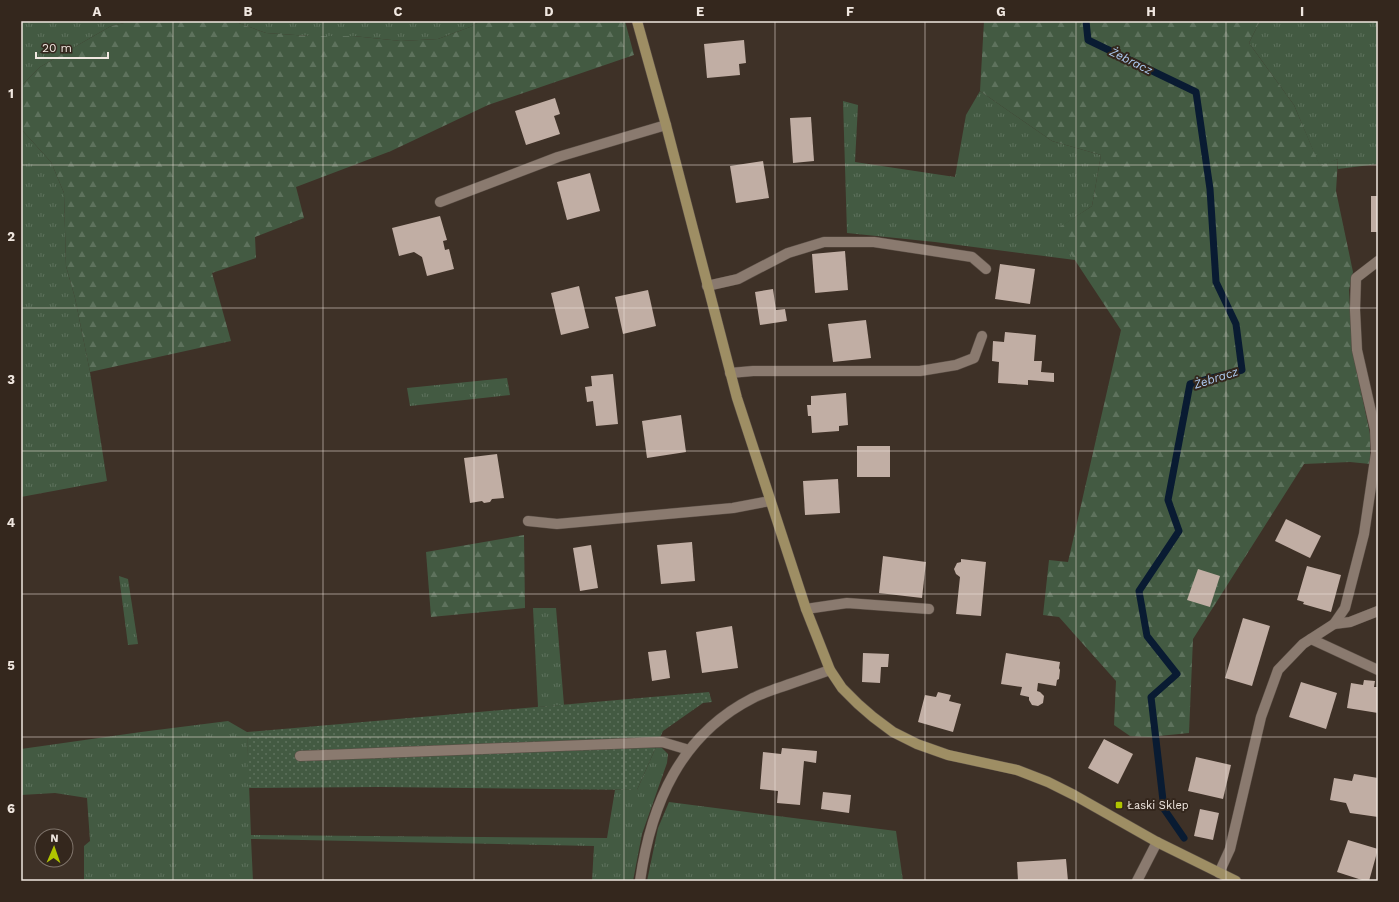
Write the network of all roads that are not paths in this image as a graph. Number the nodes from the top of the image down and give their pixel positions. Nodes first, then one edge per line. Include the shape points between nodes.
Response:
1 (637, 21) edge
2 (666, 125) junction
3 (440, 202) dead end
4 (1378, 261) edge
5 (986, 269) dead end
6 (707, 286) junction
7 (982, 336) dead end
8 (730, 373) junction
9 (770, 501) junction
10 (528, 521) dead end
11 (806, 609) junction
12 (929, 609) dead end
13 (1378, 611) edge
14 (1334, 624) junction
15 (1311, 639) junction
16 (830, 670) junction
17 (1378, 670) edge
18 (689, 750) junction
19 (300, 756) dead end
20 (1157, 842) junction
21 (1219, 873) junction
22 (640, 881) edge
23 (1137, 881) edge
24 (1236, 881) edge

1 - 2 street
2 - 3 street via 558,157
2 - 6 street
4 - 14 street via 1356,278 1355,310 1357,350 1375,429 1376,453 1364,534 1344,608
5 - 6 street via 972,257 874,242 824,242 788,253 738,279
6 - 8 street
7 - 8 street via 974,358 956,365 920,371
8 - 9 street
9 - 10 street via 733,508 557,524
9 - 11 street
11 - 12 street via 847,603
11 - 16 street
13 - 14 street via 1350,622
14 - 15 street
15 - 17 street
15 - 21 street via 1278,670 1261,717 1230,849
16 - 18 street via 754,697 718,720
16 - 20 street via 842,688 858,704 893,732 948,755 1017,770 1048,782 1074,794
18 - 19 street via 662,742
18 - 22 street via 660,800 643,858
20 - 21 street
20 - 23 street
21 - 24 street

